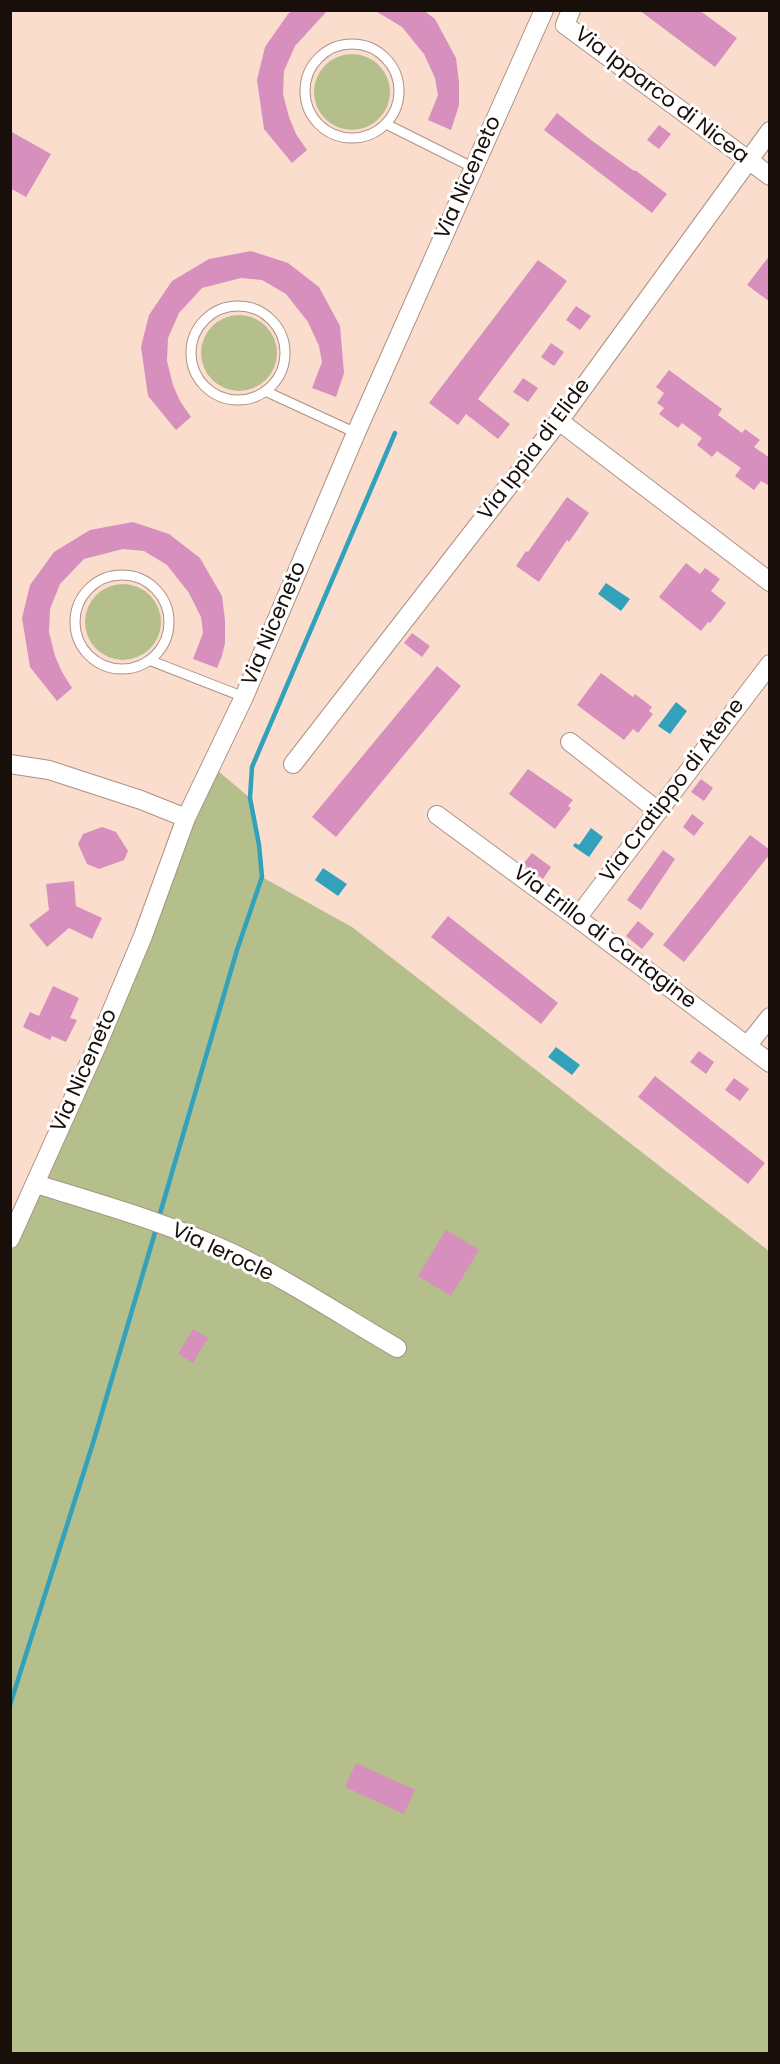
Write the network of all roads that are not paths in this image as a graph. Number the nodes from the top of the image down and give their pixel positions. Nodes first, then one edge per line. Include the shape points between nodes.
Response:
1 (544, 11) edge
2 (568, 18) edge
3 (386, 123) junction
4 (770, 131) edge
5 (748, 160) junction
6 (474, 168) junction
7 (770, 176) edge
8 (265, 391) junction
9 (559, 421) junction
10 (356, 433) junction
11 (770, 582) edge
12 (148, 660) junction
13 (770, 664) edge
14 (243, 697) junction
15 (570, 742) dead end
16 (10, 764) edge
17 (293, 764) dead end
18 (658, 811) junction
19 (437, 815) dead end
20 (186, 818) junction
21 (577, 918) junction
22 (770, 1017) edge
23 (747, 1046) junction
24 (770, 1063) edge
25 (36, 1184) junction
26 (10, 1239) edge
27 (397, 1348) dead end

1 - 2 street, Via Ipparco di Nicea
1 - 6 street, Via Niceneto
2 - 5 street, Via Ipparco di Nicea
3 - 3 lane via 399,96 398,81 382,56 369,48 339,46 314,64 304,94 316,122 328,132 358,138 374,133
3 - 6 lane
4 - 5 street, Via Ippia di Elide
5 - 7 street, Via Ipparco di Nicea
5 - 9 street, Via Ippia di Elide
6 - 10 street, Via Niceneto
8 - 8 lane via 276,381 286,354 277,326 254,308 232,307 212,314 193,340 191,357 205,386 234,399 250,398
8 - 10 lane
9 - 11 street
9 - 17 street, Via Ippia di Elide
10 - 14 street, Via Niceneto
12 - 12 lane via 159,650 168,630 167,608 160,595 144,581 123,575 95,583 76,609 75,626 83,648 101,664 117,669
12 - 14 lane
13 - 18 street, Via Cratippo di Atene
14 - 20 street, Via Niceneto
15 - 18 street
16 - 20 street via 49,770
18 - 21 street, Via Cratippo di Atene
19 - 21 street, Via Erillo di Cartagine
20 - 25 street, Via Niceneto via 143,936
21 - 23 street, Via Erillo di Cartagine
22 - 23 street
23 - 24 street, Via Erillo di Cartagine
25 - 26 street, Via Niceneto
25 - 27 street, Via Ierocle via 134,1215 229,1252

